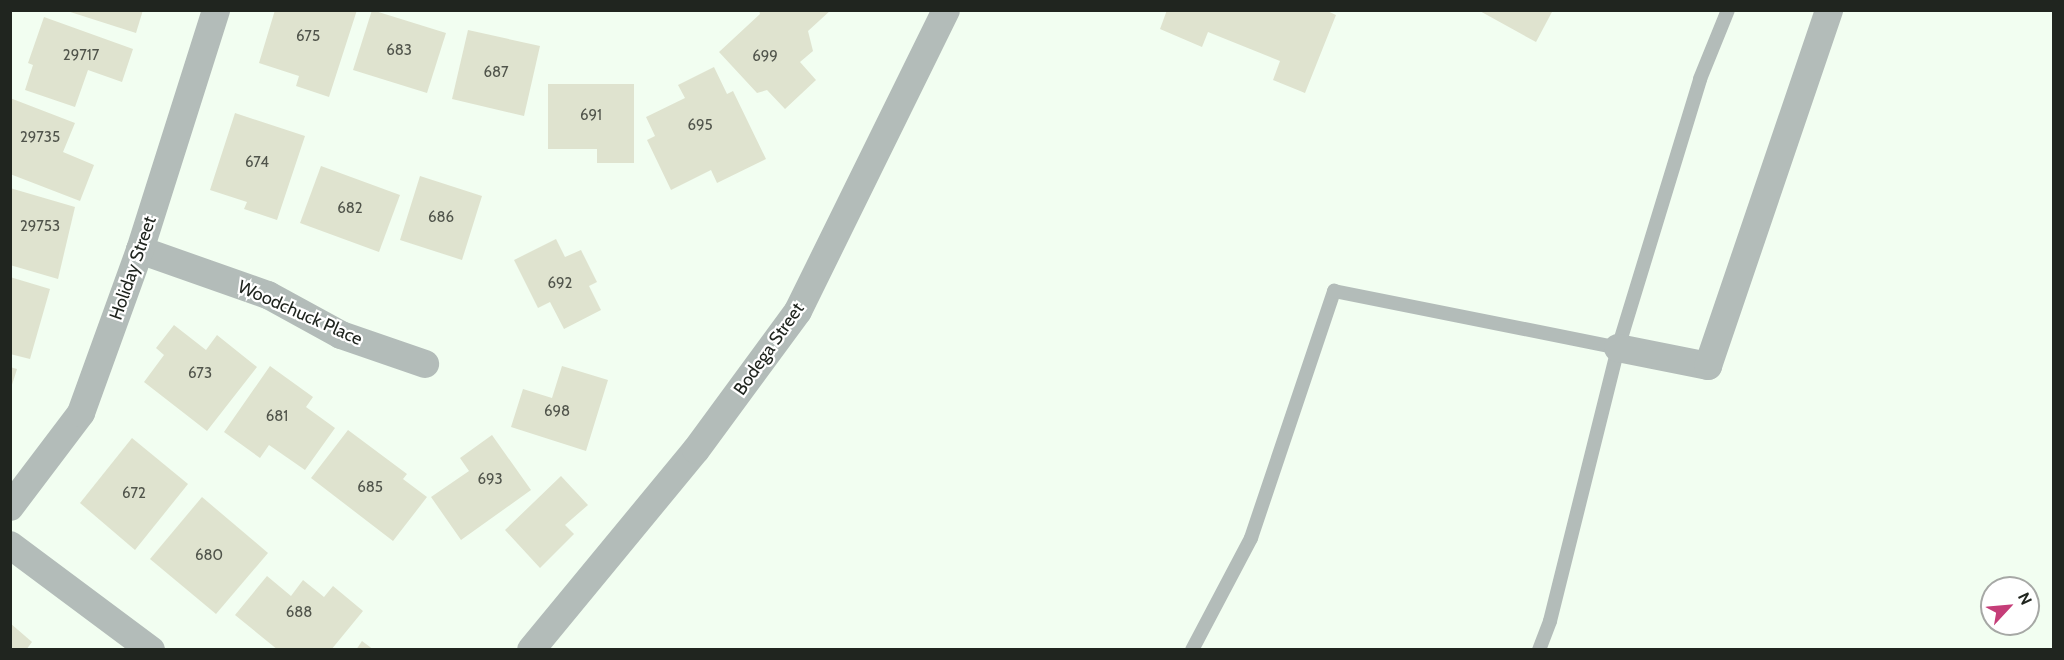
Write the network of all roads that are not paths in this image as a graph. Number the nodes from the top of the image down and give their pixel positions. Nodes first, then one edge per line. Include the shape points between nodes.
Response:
1 (216, 10) edge
2 (946, 10) edge
3 (1728, 10) edge
4 (1829, 10) edge
5 (140, 250) junction
6 (1618, 348) junction
7 (425, 364) dead end
8 (10, 507) edge
9 (10, 545) edge
10 (151, 650) edge
11 (531, 650) edge
12 (1192, 650) edge
13 (1539, 650) edge

1 - 5 street, Holiday Street
2 - 11 street, Bodega Street via 798,311 696,450
3 - 6 lane via 1701,79
4 - 6 street via 1708,366
5 - 7 street, Woodchuck Place via 268,295 341,335
5 - 8 street, Holiday Street via 81,413
6 - 12 lane via 1334,291 1251,538
6 - 13 lane via 1550,621
9 - 10 street

